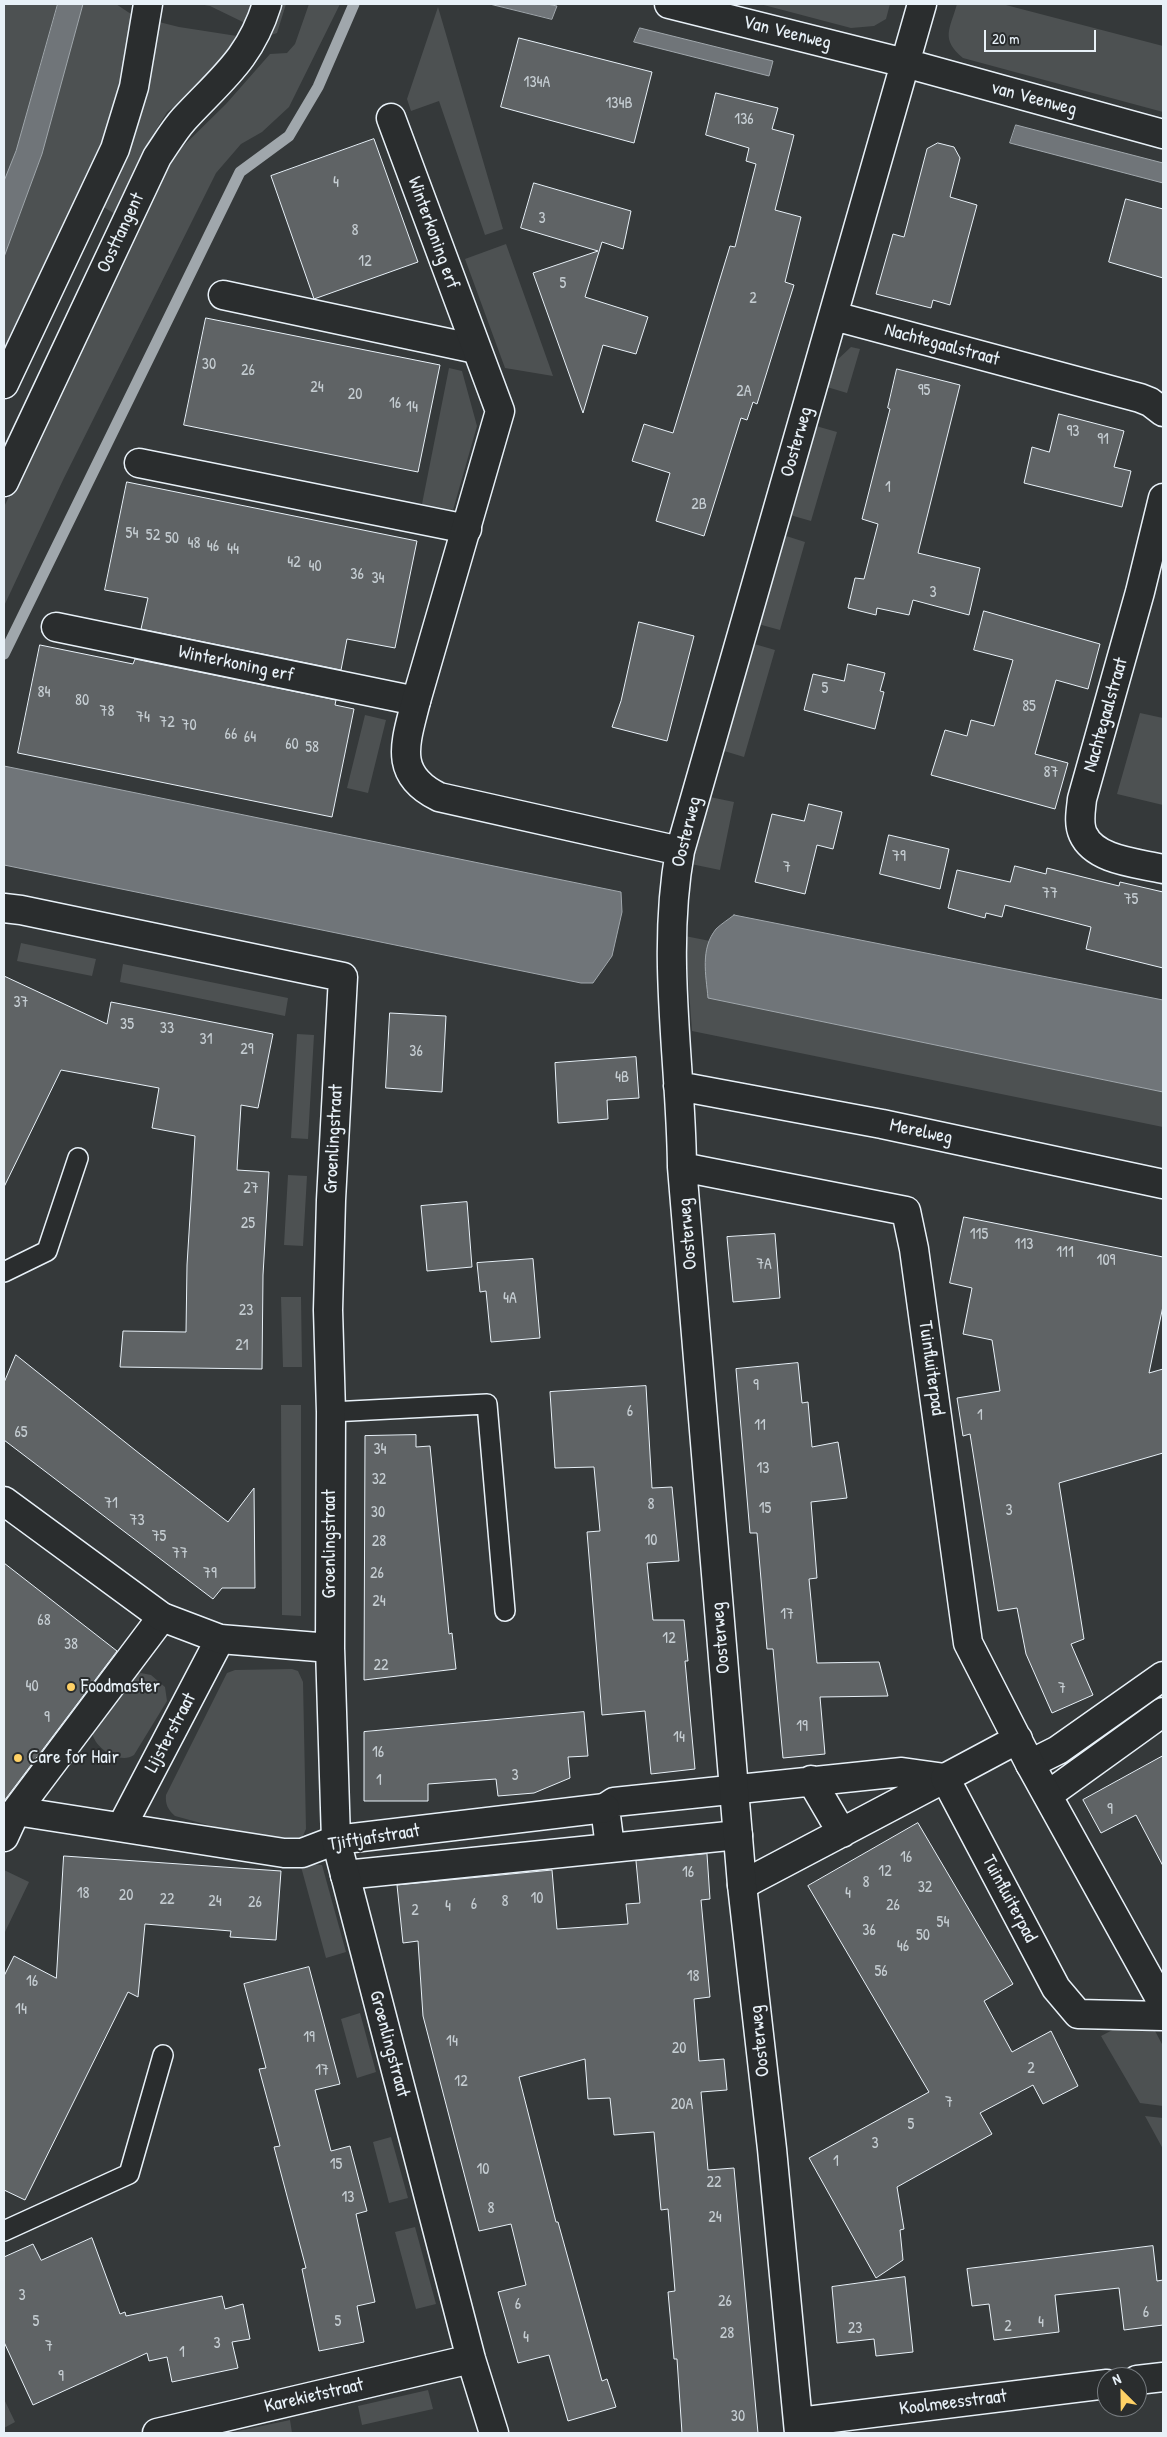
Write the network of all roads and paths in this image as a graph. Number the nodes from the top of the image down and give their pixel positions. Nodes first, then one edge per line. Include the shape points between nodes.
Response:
1 (148, 4) edge
2 (267, 4) edge
3 (669, 4) edge
4 (922, 4) edge
5 (905, 63) junction
6 (390, 118) dead end
7 (1163, 134) edge
8 (223, 295) dead end
9 (834, 316) junction
10 (476, 348) junction
11 (4, 384) edge
12 (1163, 412) edge
13 (139, 463) dead end
14 (4, 482) edge
15 (1162, 505) edge
16 (467, 529) junction
17 (56, 627) dead end
18 (416, 701) junction
19 (680, 850) junction
20 (1163, 869) edge
21 (4, 908) edge
22 (678, 1086) junction
23 (78, 1158) dead end
24 (682, 1167) junction
25 (1163, 1184) edge
26 (4, 1272) edge
27 (331, 1412) junction
28 (4, 1501) edge
29 (505, 1611) dead end
30 (162, 1617) junction
31 (220, 1639) junction
32 (330, 1648) junction
33 (1163, 1676) edge
34 (1163, 1712) edge
35 (1018, 1740) junction
36 (1030, 1764) junction
37 (944, 1778) junction
38 (811, 1780) junction
39 (733, 1788) junction
40 (1048, 1796) junction
41 (605, 1808) junction
42 (16, 1812) junction
43 (122, 1826) junction
44 (842, 1832) junction
45 (738, 1835) junction
46 (4, 1837) edge
47 (336, 1840) junction
48 (610, 1847) junction
49 (345, 1875) junction
50 (742, 1885) junction
51 (1163, 2004) edge
52 (1163, 2016) edge
53 (163, 2055) dead end
54 (4, 2231) edge
55 (471, 2360) junction
56 (1163, 2377) edge
57 (1147, 2379) edge
58 (1097, 2385) edge
59 (799, 2428) edge
60 (157, 2433) edge
61 (494, 2433) edge

1 - 11 street via 134,87 115,149
2 - 14 street, Oosttangent via 255,37 241,59 182,121 157,157
3 - 5 street, Van Veenweg
4 - 5 street, Oosterweg
5 - 7 street, van Veenweg
5 - 9 street, Oosterweg
6 - 10 street, Winterkoning erf
8 - 10 street
9 - 12 street, Nachtegaalstraat via 1140,398
9 - 19 street, Oosterweg
10 - 16 street, Winterkoning erf via 500,411
13 - 16 street
15 - 20 street, Nachtegaalstraat via 1082,799 1080,823 1083,835 1103,853
16 - 18 street, Winterkoning erf
17 - 18 street, Winterkoning erf
18 - 19 street, Winterkoning erf via 406,744 406,764 422,789 438,797
19 - 22 street, Oosterweg via 672,953
21 - 27 street, Groenlingstraat via 344,977 331,1200 328,1310
22 - 24 street, Oosterweg
22 - 25 street, Merelweg via 882,1124
23 - 26 lane via 47,1252
24 - 35 street, Tuinfluiterpad via 906,1211 914,1249 968,1643
24 - 39 street, Oosterweg
27 - 29 lane via 487,1404
27 - 32 street, Groenlingstraat
28 - 30 street
30 - 31 street
30 - 42 street
31 - 32 street
31 - 43 street, Lijsterstraat
32 - 47 street, Groenlingstraat
33 - 36 street via 1058,1750
34 - 40 street
35 - 36 street, Tuinfluiterpad
35 - 37 street
36 - 40 street, Tuinfluiterpad
37 - 38 street, Tjiftjafstraat via 902,1772
37 - 44 street
37 - 52 street, Tuinfluiterpad via 1056,1988 1078,2014
38 - 39 street, Tjiftjafstraat
38 - 44 street
39 - 41 street, Tjiftjafstraat via 614,1802
39 - 45 street, Oosterweg
40 - 51 street, Tuinfluiterpad
41 - 47 street, Tjiftjafstraat
41 - 48 street
42 - 43 street, Tjiftjafstraat
42 - 46 street
43 - 47 street, Tjiftjafstraat via 284,1853 302,1853
44 - 50 street
45 - 48 street
45 - 50 street, Oosterweg
47 - 49 street, Groenlingstraat
48 - 49 street
49 - 55 street, Groenlingstraat
50 - 59 street, Oosterweg
53 - 54 lane via 129,2174
55 - 60 street, Karekietstraat
55 - 61 street, Groenlingstraat
56 - 57 street
58 - 59 street, Koolmeesstraat

